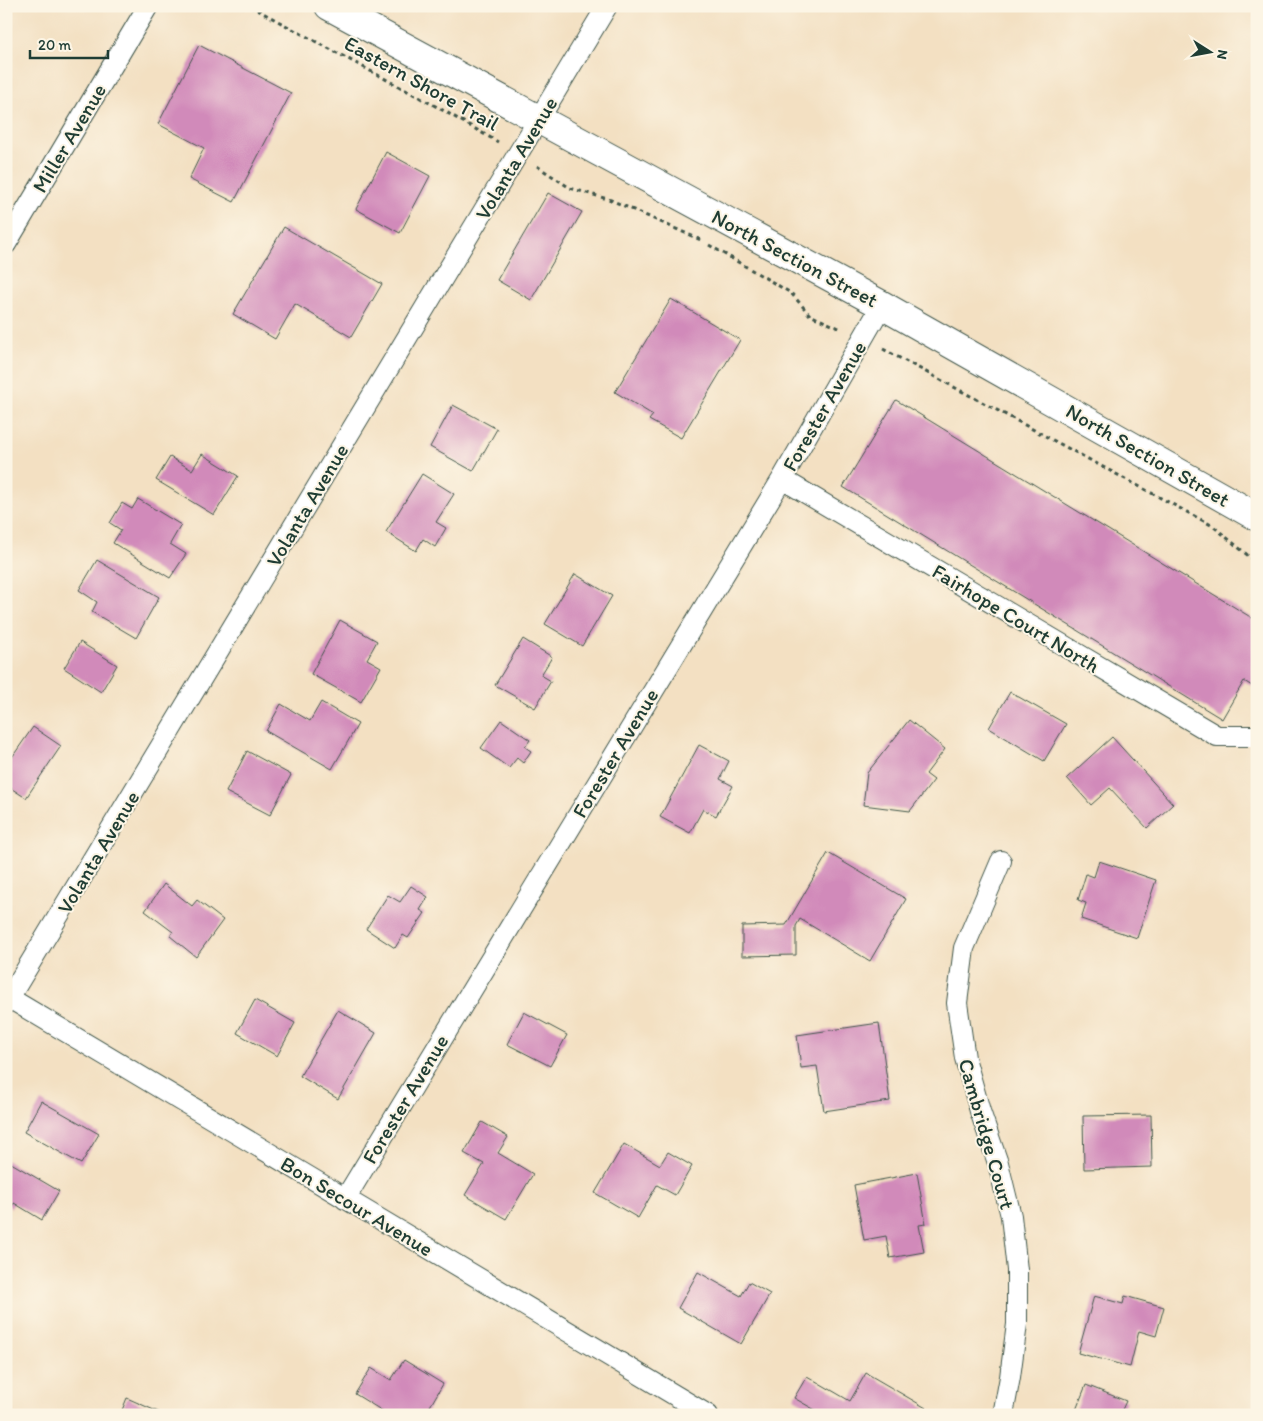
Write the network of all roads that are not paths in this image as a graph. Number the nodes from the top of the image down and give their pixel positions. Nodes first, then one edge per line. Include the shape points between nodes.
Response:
1 (148, 6) edge
2 (329, 6) edge
3 (607, 6) edge
4 (539, 121) junction
5 (6, 244) edge
6 (882, 305) junction
7 (782, 479) junction
8 (1257, 517) edge
9 (1257, 736) edge
10 (1001, 861) dead end
11 (7, 999) edge
12 (344, 1199) junction
13 (708, 1415) edge
14 (1002, 1415) edge

1 - 5 street, Miller Avenue
2 - 4 main road, North Section Street
3 - 4 street, Volanta Avenue
4 - 6 main road, North Section Street
4 - 11 street, Volanta Avenue
6 - 7 street, Forester Avenue
6 - 8 main road, North Section Street
7 - 9 street, Fairhope Court North via 1217,736
7 - 12 street, Forester Avenue
10 - 14 street, Cambridge Court via 964,948 957,1003 965,1058 1011,1216 1017,1270 1017,1324
11 - 12 street, Bon Secour Avenue
12 - 13 street, Bon Secour Avenue

